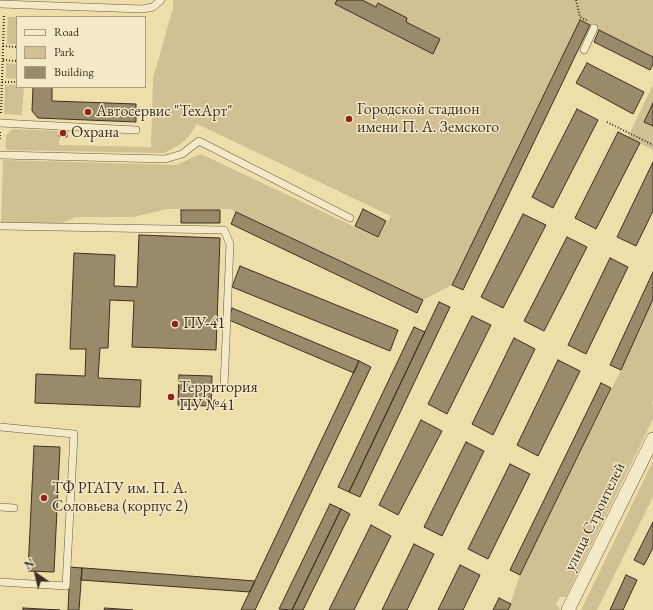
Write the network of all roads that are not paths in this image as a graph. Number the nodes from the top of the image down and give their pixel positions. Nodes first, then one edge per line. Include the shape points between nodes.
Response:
1 (161, 0) edge
2 (2, 4) edge
3 (594, 28) road end
4 (584, 50) dead end
5 (0, 123) edge
6 (136, 130) dead end
7 (0, 155) edge
8 (350, 218) dead end
9 (0, 226) edge
10 (224, 387) dead end
11 (0, 427) edge
12 (653, 439) edge
13 (0, 507) edge
14 (14, 508) dead end
15 (0, 582) edge
16 (568, 610) edge

1 - 2 lane via 153,7 142,9
3 - 4 lane
5 - 6 lane
7 - 8 lane via 165,159 182,154 199,141
9 - 10 lane via 224,230 230,244
11 - 15 lane via 74,434 66,586
12 - 16 street, улица Строителей
13 - 14 lane

